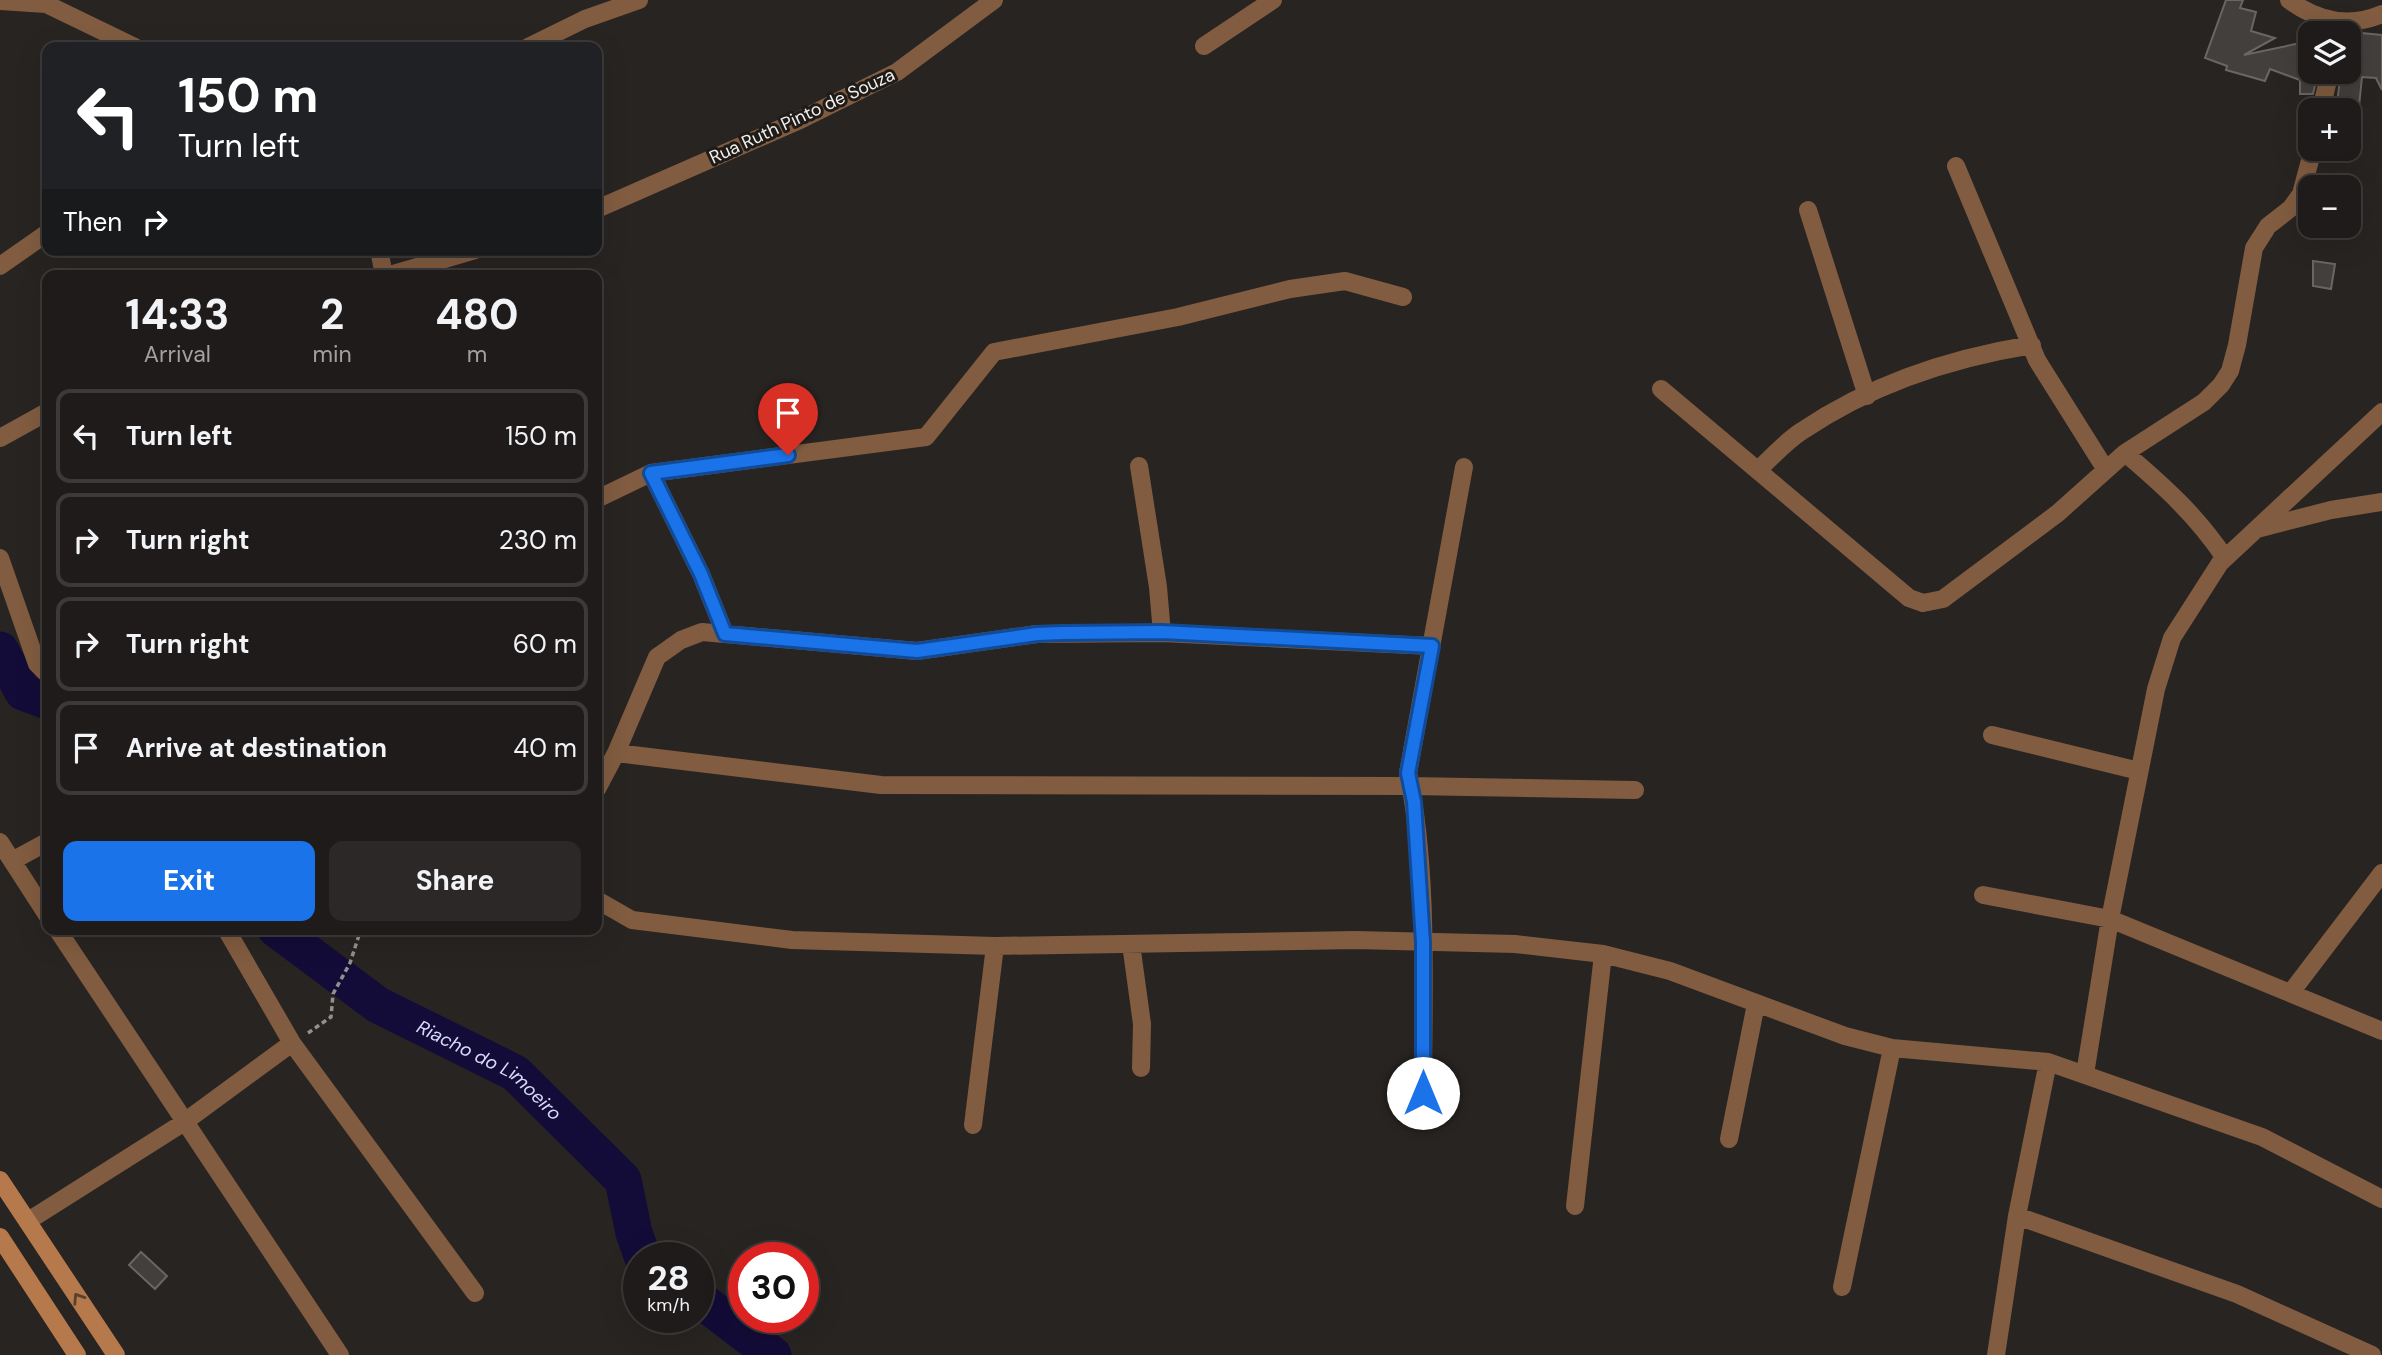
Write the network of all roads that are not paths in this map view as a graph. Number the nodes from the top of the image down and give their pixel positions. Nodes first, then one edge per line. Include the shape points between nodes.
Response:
1 (639, 0) edge
2 (994, 0) edge
3 (1273, 0) edge
4 (2289, 0) edge
5 (0, 1) edge
6 (2382, 14) edge
7 (2326, 21) edge
8 (2360, 21) edge
9 (125, 42) edge
10 (538, 42) edge
11 (1204, 46) dead end
12 (2310, 161) edge
13 (1956, 166) dead end
14 (602, 207) edge
15 (1808, 210) dead end
16 (42, 237) edge
17 (455, 256) edge
18 (0, 267) edge
19 (407, 270) edge
20 (1403, 297) dead end
21 (2032, 345) junction
22 (1661, 389) dead end
23 (1867, 396) junction
24 (2382, 412) edge
25 (42, 415) edge
26 (0, 438) edge
27 (2125, 453) junction
28 (1139, 466) dead end
29 (1464, 467) dead end
30 (1758, 470) junction
31 (2106, 470) junction
32 (651, 473) junction
33 (602, 497) edge
34 (2382, 502) edge
35 (2253, 529) junction
36 (0, 558) edge
37 (2225, 558) junction
38 (1162, 632) junction
39 (725, 634) junction
40 (1432, 646) junction
41 (42, 660) edge
42 (1992, 736) dead end
43 (616, 753) junction
44 (2139, 771) junction
45 (602, 780) edge
46 (1411, 786) junction
47 (1635, 790) dead end
48 (0, 842) edge
49 (42, 845) edge
50 (12, 861) junction
51 (2382, 873) edge
52 (1983, 895) dead end
53 (602, 903) edge
54 (42, 907) edge
55 (2110, 919) junction
56 (61, 935) edge
57 (229, 935) edge
58 (1423, 942) junction
59 (1131, 944) junction
60 (995, 946) junction
61 (1603, 954) junction
62 (2292, 991) junction
63 (1756, 1004) junction
64 (2382, 1031) edge
65 (292, 1043) junction
66 (1892, 1048) junction
67 (2048, 1062) junction
68 (1141, 1068) dead end
69 (2085, 1074) junction
70 (1423, 1093) dead end
71 (183, 1123) junction
72 (973, 1125) dead end
73 (1729, 1139) dead end
74 (0, 1180) edge
75 (2382, 1199) edge
76 (1575, 1206) dead end
77 (2017, 1216) junction
78 (28, 1221) junction
79 (0, 1237) edge
80 (1842, 1287) dead end
81 (475, 1293) dead end
82 (77, 1355) edge
83 (116, 1355) edge
84 (340, 1355) edge
85 (1996, 1355) edge
86 (2372, 1355) edge

1 - 10 street
2 - 14 street, Rua Ruth Pinto de Souza via 897,72
3 - 11 street
4 - 7 street
5 - 9 street via 46,4
6 - 8 street
12 - 27 street via 2301,194 2268,226 2254,248 2237,345 2225,378 2204,402
13 - 21 street
15 - 23 street
16 - 18 street
17 - 19 street
20 - 32 street via 1345,281 994,352 926,438
21 - 23 street via 1975,354
21 - 31 street
22 - 30 street
23 - 30 street via 1801,431
24 - 35 street
25 - 26 street
27 - 31 street
27 - 37 street via 2178,497
28 - 38 street
29 - 40 street
30 - 31 street via 1909,597 1933,603 1977,575
32 - 33 street
32 - 39 street
34 - 35 street
35 - 37 street
36 - 41 street
37 - 44 street via 2172,638
38 - 39 street via 1037,634 917,651
38 - 40 street
39 - 43 street via 702,632 657,657
40 - 46 street via 1408,773
42 - 44 street
43 - 45 street
43 - 46 street via 881,785
44 - 55 street
46 - 47 street
46 - 58 street
48 - 50 street
49 - 50 street
50 - 54 street
51 - 62 street
52 - 55 street
53 - 60 street via 632,920 792,940
55 - 62 street
55 - 69 street
56 - 71 street
57 - 65 street
58 - 59 street
58 - 61 street via 1515,944
58 - 70 street
59 - 60 street
59 - 68 street via 1142,1024
60 - 72 street
61 - 63 street via 1670,971
61 - 76 street
62 - 64 street
63 - 66 street
63 - 73 street
65 - 71 street
65 - 81 street
66 - 67 street
66 - 80 street
67 - 69 street
67 - 77 street
69 - 75 street via 2262,1137
71 - 78 street
71 - 84 street
74 - 78 main road
77 - 85 street
77 - 86 street via 2237,1294
83 -> 78 main road
79 - 82 main road

